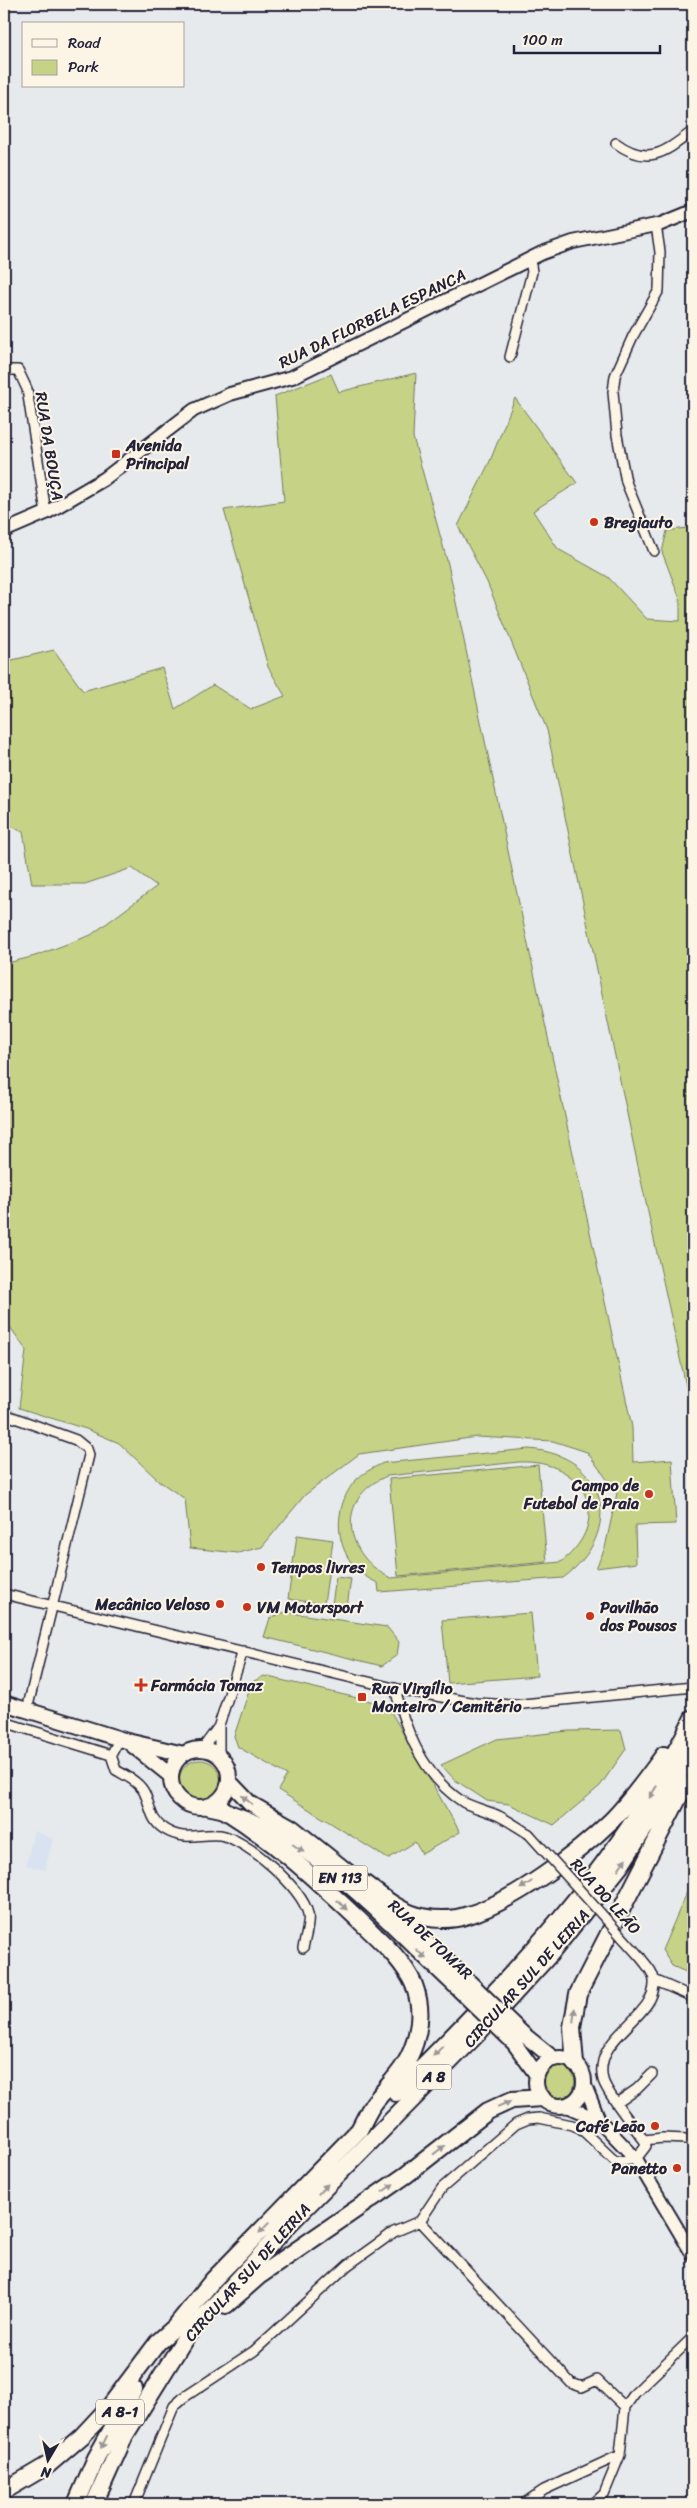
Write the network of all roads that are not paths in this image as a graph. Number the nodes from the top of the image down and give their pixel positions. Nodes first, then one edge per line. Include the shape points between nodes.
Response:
1 (693, 130) edge
2 (616, 143) dead end
3 (693, 211) edge
4 (656, 225) junction
5 (530, 259) junction
6 (510, 357) dead end
7 (4, 370) edge
8 (46, 513) junction
9 (4, 531) edge
10 (654, 551) dead end
11 (4, 1414) edge
12 (4, 1594) edge
13 (53, 1605) junction
14 (243, 1651) junction
15 (693, 1687) edge
16 (395, 1688) junction
17 (4, 1703) edge
18 (27, 1710) junction
19 (693, 1717) edge
20 (4, 1722) edge
21 (220, 1725) junction
22 (123, 1740) junction
23 (202, 1749) junction
24 (693, 1752) edge
25 (184, 1754) junction
26 (111, 1756) junction
27 (219, 1756) junction
28 (693, 1770) edge
29 (171, 1776) junction
30 (230, 1781) junction
31 (215, 1808) junction
32 (358, 1879) junction
33 (303, 1948) dead end
34 (456, 1978) junction
35 (654, 1980) junction
36 (693, 1997) edge
37 (518, 2039) junction
38 (554, 2059) junction
39 (575, 2064) junction
40 (652, 2074) dead end
41 (537, 2075) junction
42 (584, 2083) junction
43 (542, 2098) junction
44 (617, 2103) junction
45 (564, 2105) junction
46 (599, 2120) junction
47 (359, 2130) junction
48 (644, 2140) junction
49 (686, 2140) dead end
50 (636, 2159) junction
51 (420, 2221) junction
52 (693, 2255) edge
53 (176, 2327) junction
54 (693, 2337) edge
55 (155, 2385) junction
56 (625, 2408) junction
57 (620, 2454) junction
58 (4, 2491) edge
59 (76, 2504) edge
60 (94, 2504) edge
61 (134, 2504) edge
62 (523, 2504) edge
63 (593, 2504) edge

1 - 2 street via 658,155 634,154
3 - 4 street, RUA DA FLORBELA ESPANCA
4 - 5 street, RUA DA FLORBELA ESPANCA via 573,242
4 - 10 street via 659,290 633,336 615,376 613,392 626,482
5 - 6 street via 532,272
5 - 8 street, RUA DA FLORBELA ESPANCA via 292,377 230,394 194,410 104,479
7 - 8 street, RUA DA BOUÇA via 18,370 27,390
8 - 9 street, RUA DA FLORBELA ESPANCA
11 - 13 street via 76,1440 87,1449 88,1462
12 - 13 street
13 - 14 street
13 - 18 street
14 - 16 street
14 - 21 street
15 - 16 street via 501,1705
16 - 35 street, RUA DO LEÃO, bridge via 413,1742 440,1783 464,1802 529,1834 641,1958
17 - 18 main road, RUA DE TOMAR / EN 113
18 - 22 main road, RUA DE TOMAR / EN 113
19 -> 32 highway via 611,1821 543,1875 487,1908 460,1918 424,1918 396,1906
19 -> 47 highway, CIRCULAR SUL DE LEIRIA / A 8 via 652,1794 568,1912 466,2024
20 - 26 street
21 - 23 street
21 - 27 street
22 - 25 main road, RUA DE TOMAR / EN 113
22 - 26 street
22 - 29 main road, RUA DE TOMAR / EN 113
23 - 25 main road, RUA DE TOMAR / EN 113
23 - 27 main road
55 -> 24 highway, CIRCULAR SUL DE LEIRIA / A 8 via 187,2335 227,2290 478,2033 551,1953 621,1865
25 - 29 main road via 177,1760
26 - 33 street via 116,1770 131,1778 145,1793 149,1812 164,1829 187,1838 218,1835 229,1838 270,1864 308,1912
27 - 30 main road, RUA DE TOMAR / EN 113 via 227,1767
39 -> 28 highway via 572,2027 578,1994
29 - 31 main road, RUA DE TOMAR / EN 113 via 172,1785 181,1800 189,1805
30 - 31 main road
32 -> 30 main road, RUA DE TOMAR / EN 113 via 292,1827 250,1803
31 -> 34 main road, RUA DE TOMAR / EN 113 via 246,1817 265,1827 337,1876
31 -> 47 highway via 260,1832 316,1879 380,1941 414,1986 420,2019 414,2046 402,2072 373,2104
32 - 34 main road, RUA DE TOMAR / EN 113
34 - 37 main road, RUA DE TOMAR / EN 113, bridge
35 - 36 street
35 - 44 street via 650,1997 604,2056 602,2078
37 - 38 main road, RUA DE TOMAR / EN 113
37 - 41 main road, RUA DE TOMAR / EN 113
38 - 39 main road, RUA DE TOMAR / EN 113 via 569,2060
38 - 41 main road via 544,2064
39 - 42 main road
40 - 44 street
41 - 43 main road, RUA DE TOMAR / EN 113 via 537,2089
42 - 45 main road via 580,2095
42 - 46 street
43 - 45 main road
55 -> 43 highway via 226,2305 259,2276 406,2176 488,2111 512,2100
44 - 48 street
45 - 46 street
46 - 50 street
47 -> 53 highway, A 8 via 213,2280
48 - 49 street
48 - 50 street via 646,2146
50 - 51 street via 616,2162 580,2128 558,2121 528,2119 508,2129 442,2188
50 - 52 street
51 - 56 street via 567,2379 582,2387 597,2380
51 - 61 street via 394,2232 348,2265 254,2351 178,2402 168,2418
53 - 58 highway via 158,2342 104,2413 65,2453
53 -> 59 highway, A 8-1 via 115,2421
54 - 56 street via 635,2393
55 - 60 highway, A 8-1 via 125,2435
56 - 57 street
57 - 62 street via 544,2490
57 - 63 street via 604,2494

